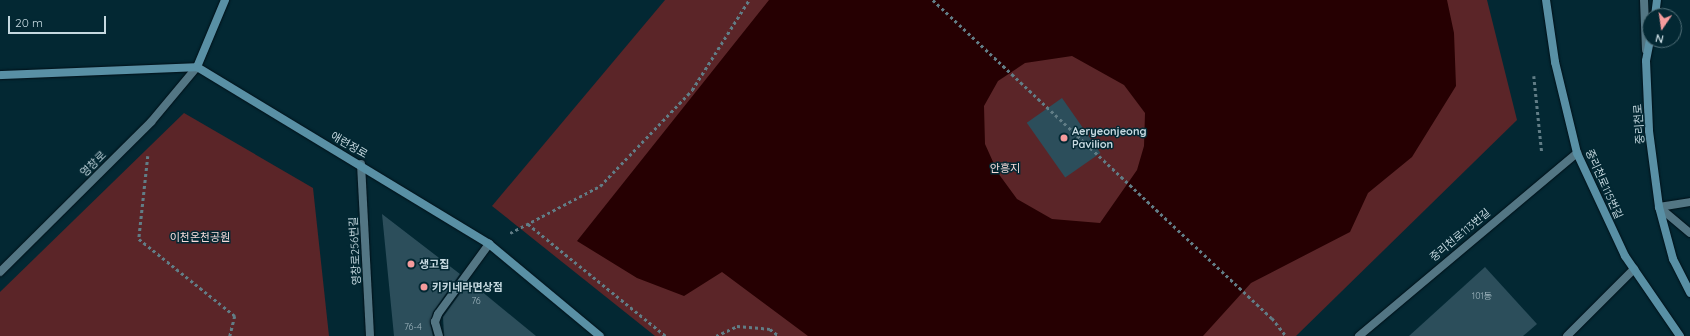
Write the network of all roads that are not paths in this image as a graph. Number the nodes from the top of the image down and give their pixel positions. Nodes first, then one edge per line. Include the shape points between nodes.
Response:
1 (225, 0) edge
2 (1546, 0) edge
3 (1644, 0) edge
4 (1648, 48) edge
5 (1646, 61) junction
6 (197, 67) junction
7 (0, 75) edge
8 (1577, 153) junction
9 (361, 164) junction
10 (1690, 202) edge
11 (1659, 207) junction
12 (1690, 234) edge
13 (489, 244) junction
14 (1634, 270) junction
15 (0, 272) edge
16 (1690, 293) edge
17 (370, 336) edge
18 (439, 336) edge
19 (600, 336) edge
20 (1359, 336) edge
21 (1567, 336) edge
22 (1680, 336) edge

1 - 6 street
2 - 8 street, 중리천로115번길 via 1555,62
3 - 5 street
4 - 5 street, 중리천로
5 - 11 street, 중리천로 via 1649,131
6 - 7 street
6 - 9 street, 애련정로
6 - 15 street, 영창로 via 151,122
8 - 14 street, 중리천로115번길
8 - 20 street, 중리천로113번길 via 1544,178
9 - 13 street, 애련정로
9 - 17 street, 영창로256번길
10 - 11 street
11 - 12 street
11 - 16 street, 중리천로 via 1673,260
13 - 18 street via 438,314 435,322
13 - 19 street, 애련정로
14 - 21 street
14 - 22 street, 중리천로115번길

